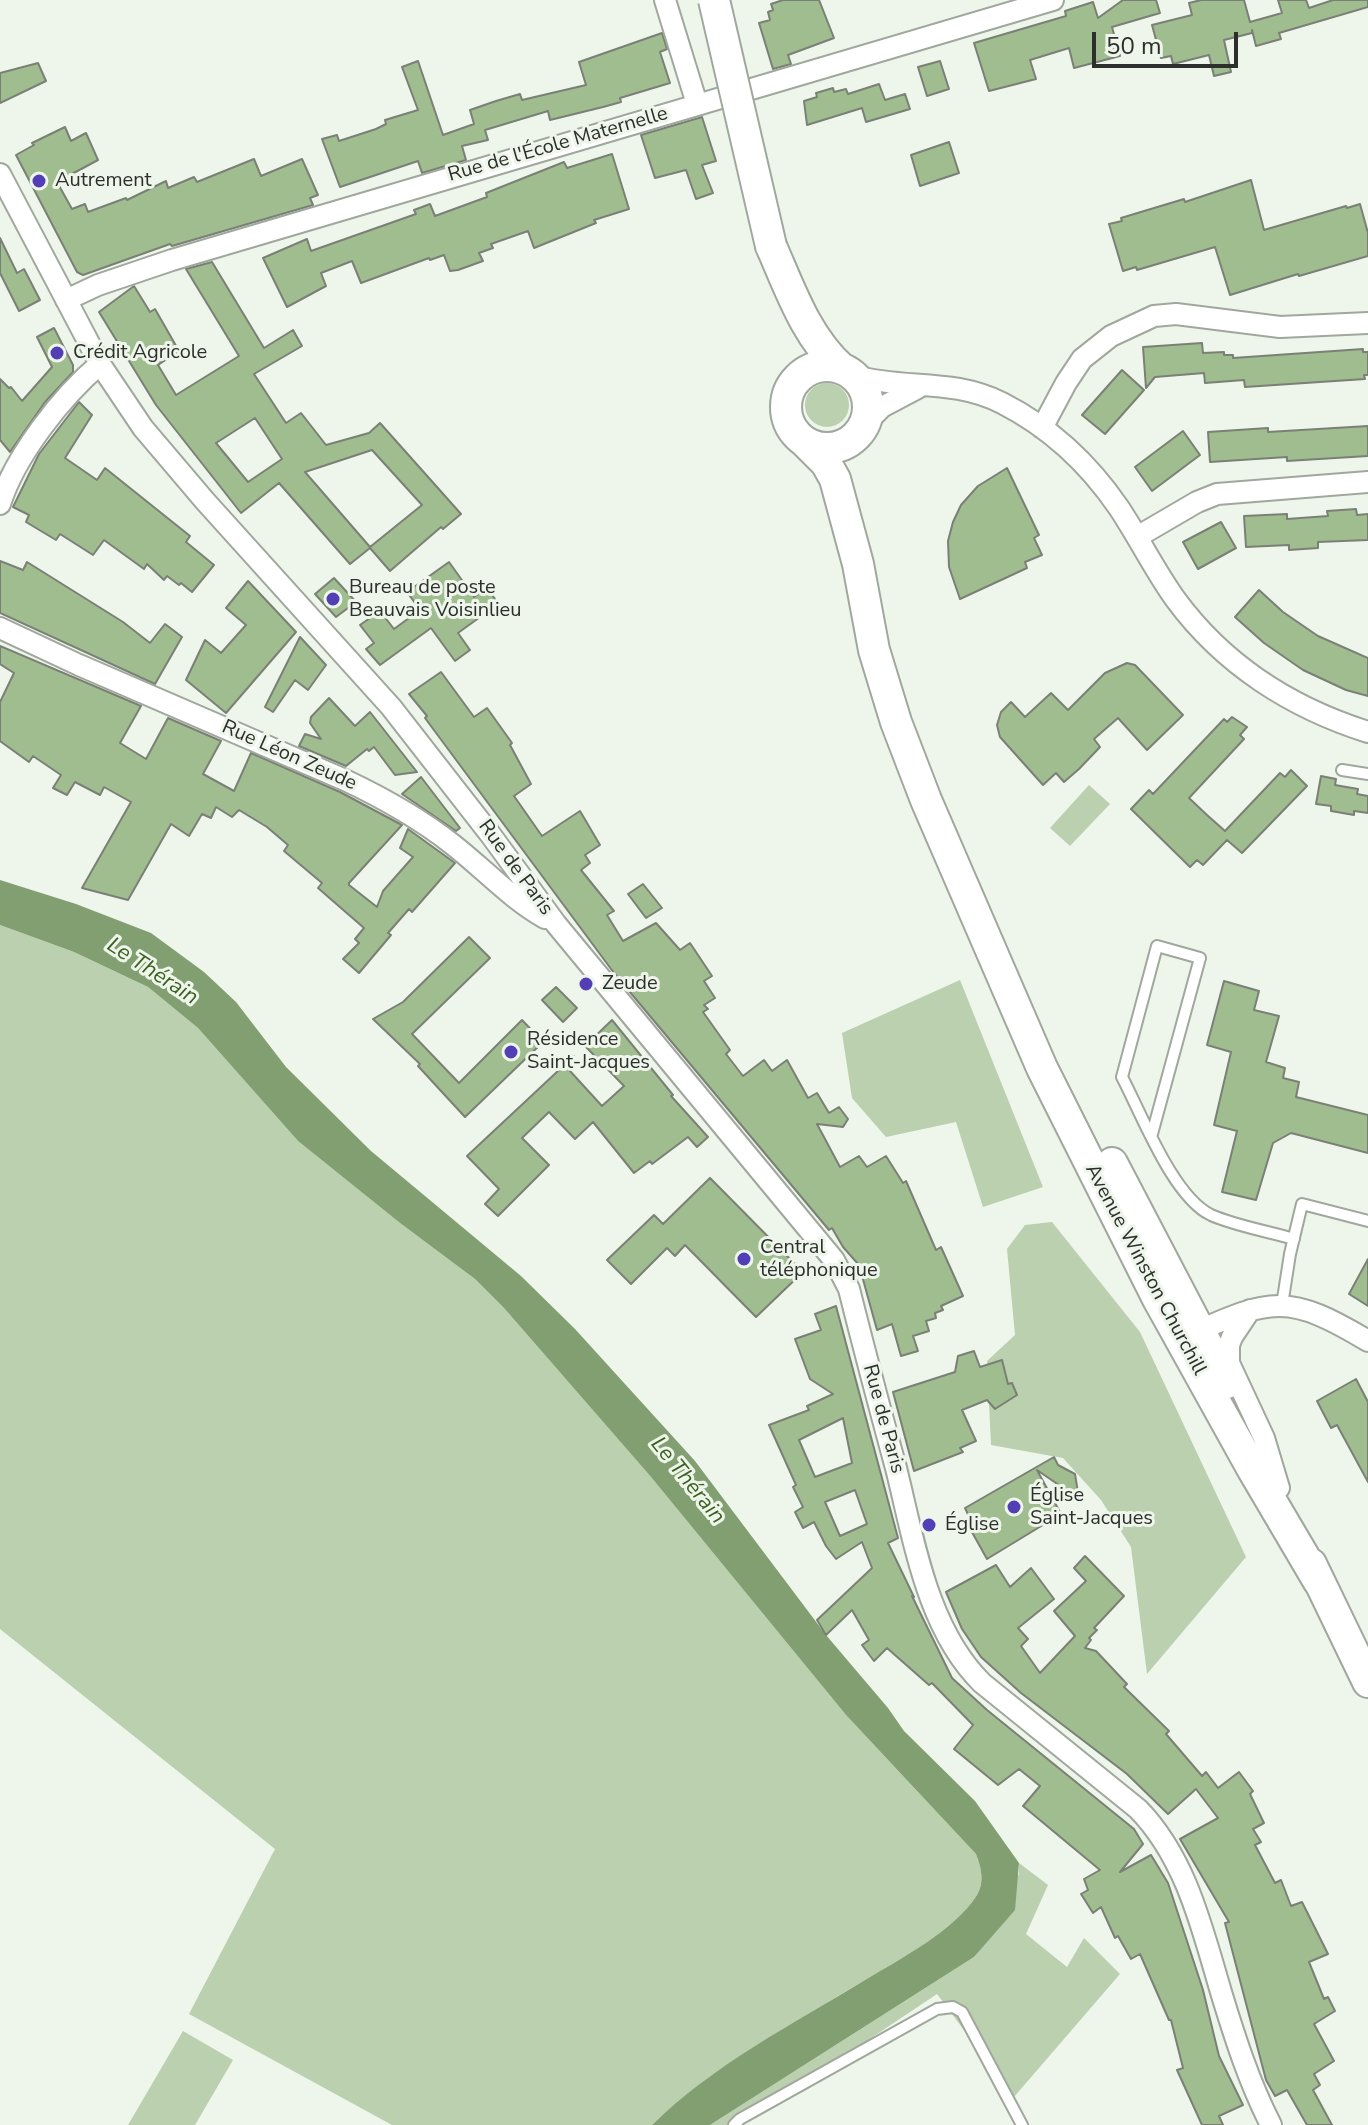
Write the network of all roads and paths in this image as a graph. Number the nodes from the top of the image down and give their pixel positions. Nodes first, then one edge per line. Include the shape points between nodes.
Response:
1 (665, 0) edge
2 (714, 0) edge
3 (1053, 0) edge
4 (697, 104) junction
5 (0, 174) edge
6 (771, 246) junction
7 (66, 300) junction
8 (1368, 323) edge
9 (100, 364) junction
10 (848, 372) junction
11 (799, 377) junction
12 (926, 386) junction
13 (1042, 428) junction
14 (859, 432) junction
15 (804, 441) junction
16 (1368, 482) edge
17 (0, 504) edge
18 (1137, 537) junction
19 (858, 564) junction
20 (0, 628) edge
21 (1368, 732) edge
22 (1342, 770) dead end
23 (1368, 774) edge
24 (556, 924) junction
25 (1152, 1134) junction
26 (1368, 1221) edge
27 (1294, 1239) junction
28 (1282, 1305) junction
29 (1250, 1310) junction
30 (1190, 1335) junction
31 (1368, 1341) edge
32 (1279, 1488) junction
33 (1319, 1582) junction
34 (1368, 1682) edge
35 (734, 2125) edge
36 (1022, 2125) edge
37 (1271, 2125) edge

1 - 4 street
2 - 6 main road, bridge
3 - 4 street, Rue de l'École Maternelle
4 - 7 street, Rue de l'École Maternelle via 140,270
5 - 7 street, Rue de Paris
6 - 10 main road via 811,332
6 - 11 main road via 800,342
7 - 9 street, Rue de Paris
8 - 13 street via 1280,327 1154,316 1091,350
9 - 17 street via 74,388 21,458
9 - 24 street, Rue de Paris via 172,464 378,691
10 - 11 main road via 818,367
10 - 12 street via 889,384
10 - 14 main road via 868,401
11 - 15 main road via 787,394 786,412 791,429
12 - 13 street via 972,391
12 - 14 street via 888,403
13 - 18 street via 1097,479
14 - 15 main road via 827,449
14 - 19 main road, Avenue Winston Churchill via 850,474
15 - 19 main road, Avenue Winston Churchill via 831,470
16 - 18 street via 1217,494
18 - 21 street via 1185,611 1241,667 1301,706
19 - 30 main road, Avenue Winston Churchill via 872,641 926,800 992,948 1075,1096
20 - 24 street, Rue Léon Zeude via 387,801 438,833
22 - 23 lane
24 - 37 street, Rue de Paris via 839,1269 849,1289 917,1548 951,1642 973,1674 1138,1809 1165,1845 1190,1896 1243,2063
25 - 25 lane via 1122,1077 1157,946 1200,958
25 - 27 lane via 1177,1186 1192,1203 1210,1215
26 - 27 lane via 1302,1204
27 - 28 lane
28 - 29 street
28 - 31 street via 1318,1313
29 - 30 street
29 - 32 street via 1232,1337 1229,1363 1264,1438
30 - 32 main road, Avenue Winston Churchill
30 - 33 main road, Avenue Winston Churchill
32 - 33 main road, Avenue Winston Churchill
33 - 34 main road, Avenue Winston Churchill
35 - 36 lane via 937,2009 953,2007 962,2012

